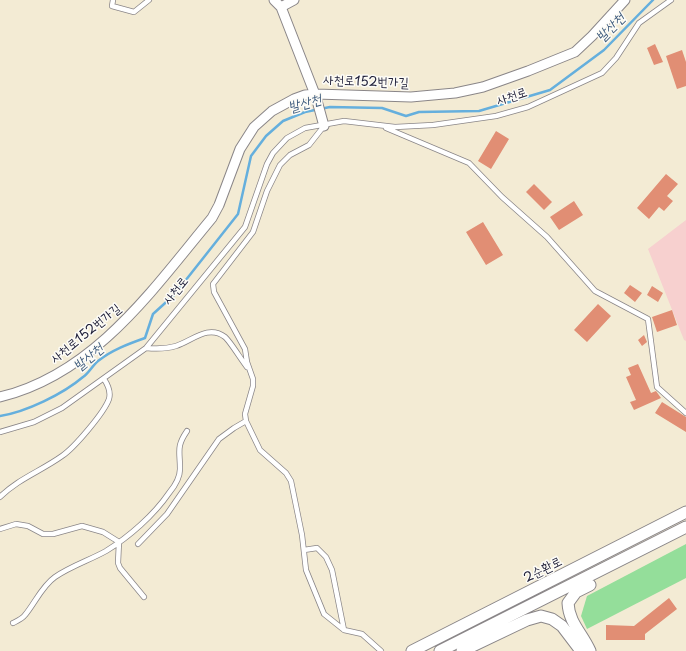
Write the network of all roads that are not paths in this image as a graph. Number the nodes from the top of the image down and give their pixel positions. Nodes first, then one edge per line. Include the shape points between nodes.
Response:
1 (113, 0) edge
2 (150, 0) edge
3 (274, 0) edge
4 (294, 0) edge
5 (625, 0) edge
6 (670, 0) edge
7 (281, 7) junction
8 (315, 96) junction
9 (323, 123) junction
10 (380, 126) junction
11 (146, 348) junction
12 (250, 371) junction
13 (104, 379) junction
14 (0, 397) edge
15 (686, 413) edge
16 (246, 421) junction
17 (186, 431) dead end
18 (0, 432) edge
19 (0, 497) edge
20 (686, 512) edge
21 (686, 528) edge
22 (0, 529) edge
23 (119, 542) junction
24 (138, 544) dead end
25 (304, 550) junction
26 (144, 597) dead end
27 (12, 624) dead end
28 (344, 630) junction
29 (381, 651) edge
30 (412, 651) edge
31 (440, 651) edge
32 (462, 651) edge
33 (582, 651) edge
34 (590, 651) edge

1 - 2 lane via 112,6 134,12
3 - 7 street
4 - 7 street
5 - 8 street, 사천로152번가길 via 575,52 483,87 455,93 411,96
6 - 10 lane, 사천로 via 639,23 616,58 602,73 528,107 496,116 433,125
7 - 8 street
8 - 9 street
8 - 14 street, 사천로152번가길 via 305,95 289,102 254,127 240,148 212,218 117,329 65,369 32,387
9 - 10 lane, 사천로 via 344,122
9 - 11 lane, 사천로 via 305,128 287,138 273,153 245,226
9 - 12 lane via 309,145 290,155 280,165 267,191 253,232 213,284 214,292 245,349
10 - 15 lane via 469,163 546,237 595,291 648,319 657,387
11 - 12 lane via 173,346 202,333 211,333 225,337
11 - 13 lane, 사천로
12 - 16 lane via 253,386 245,414
13 - 18 lane, 사천로 via 62,408 34,422
13 - 19 lane via 110,392 109,399 75,445 61,457 17,482
16 - 24 lane via 219,439 167,514
16 - 25 lane via 260,450 286,472 291,481
17 - 23 lane via 180,440 178,450 180,470 169,493 148,517
20 - 30 street, 2순환로
21 - 31 street, 2순환로
21 - 34 street via 576,592 568,602 568,613
22 - 23 lane via 16,524 28,526 43,534 53,534 82,526 103,532
23 - 26 lane via 120,568
23 - 27 lane via 54,578 33,602 25,616
25 - 28 lane via 306,570 324,614
25 - 28 lane via 317,548 326,557 332,570
28 - 29 lane via 362,634
32 - 33 street via 527,620 541,616 552,619 562,626

